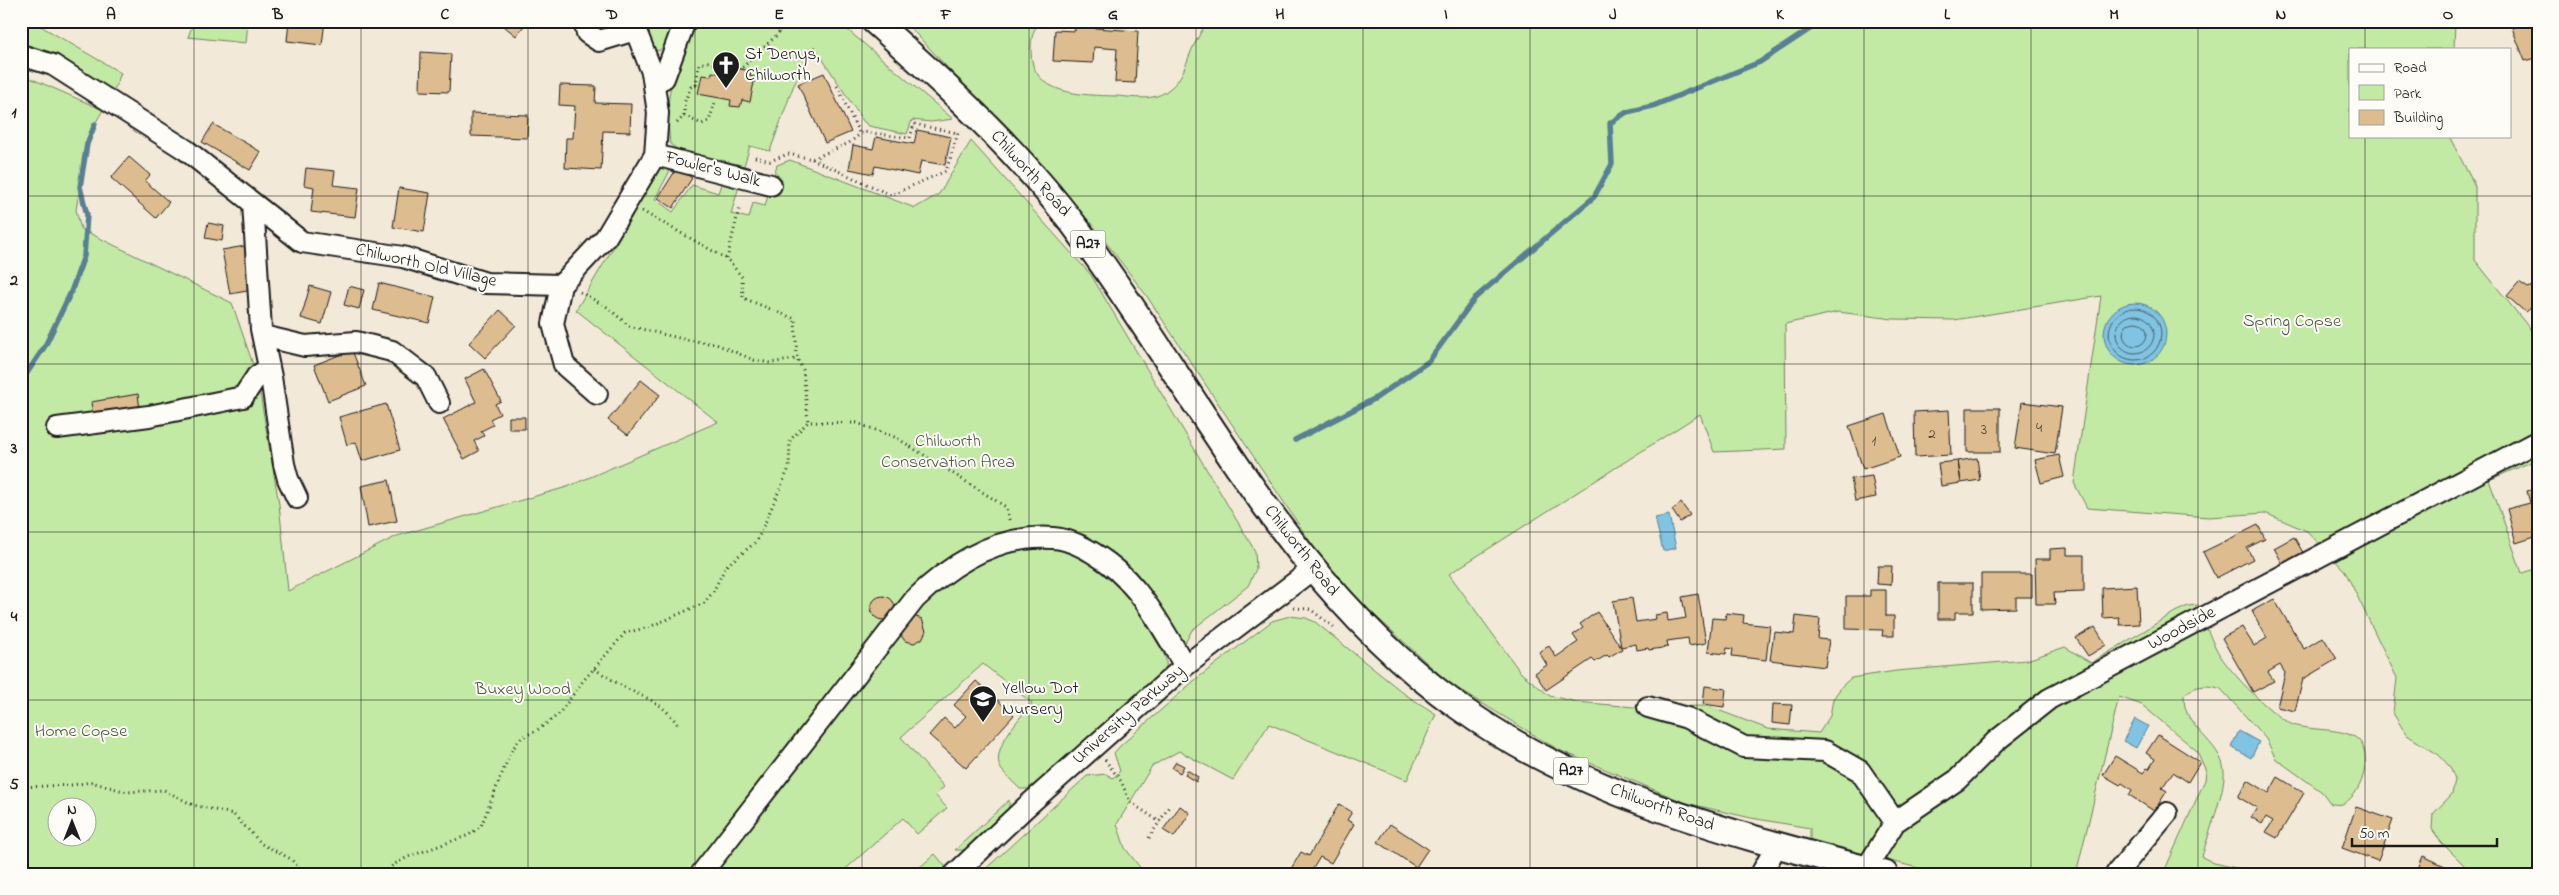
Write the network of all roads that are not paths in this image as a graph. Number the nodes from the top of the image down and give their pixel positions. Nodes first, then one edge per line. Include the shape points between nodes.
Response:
1 (584, 21) edge
2 (685, 21) edge
3 (874, 21) edge
4 (634, 25) edge
5 (21, 55) edge
6 (654, 83) junction
7 (654, 155) junction
8 (771, 185) dead end
9 (253, 203) junction
10 (561, 285) junction
11 (263, 336) junction
12 (269, 368) junction
13 (597, 394) dead end
14 (439, 403) dead end
15 (57, 428) dead end
16 (2538, 441) edge
17 (297, 498) dead end
18 (1313, 569) junction
19 (1185, 666) junction
20 (1648, 707) dead end
21 (2167, 812) dead end
22 (1895, 822) junction
23 (1777, 845) junction
24 (1876, 871) edge
25 (701, 874) edge
26 (955, 874) edge
27 (1761, 874) edge
28 (2116, 874) edge

1 - 4 street via 587,33 599,41
2 - 6 street via 664,78
3 - 18 main road, Chilworth Road / A27 via 975,115 1032,174 1087,242 1211,429
4 - 6 street
5 - 9 street, Chilworth Old Village via 53,65 178,145
6 - 7 street via 658,113
7 - 8 street, Fowler's Walk
7 - 10 street via 606,237
9 - 10 street, Chilworth Old Village via 302,242 403,257 486,283
9 - 11 street
10 - 13 street via 553,324 564,365
11 - 12 street
11 - 14 street via 305,346 356,342 392,351 426,377
12 - 15 street via 257,376 242,397 236,399 149,416
12 - 17 street via 284,464
16 - 22 street, Woodside via 2049,699 1996,741 1957,780
18 - 19 street, University Parkway
18 - 23 main road, Chilworth Road / A27 via 1394,656 1454,704 1493,729 1605,787 1723,830
19 - 25 street via 1139,595 1109,564 1072,543 1054,538 1014,541 981,550 938,576 915,599
19 - 26 street, University Parkway
20 - 22 street via 1687,718 1744,747 1825,751 1860,771
21 - 28 street
22 - 24 street, Woodside
23 - 24 main road, Chilworth Road / A27
23 - 27 street

